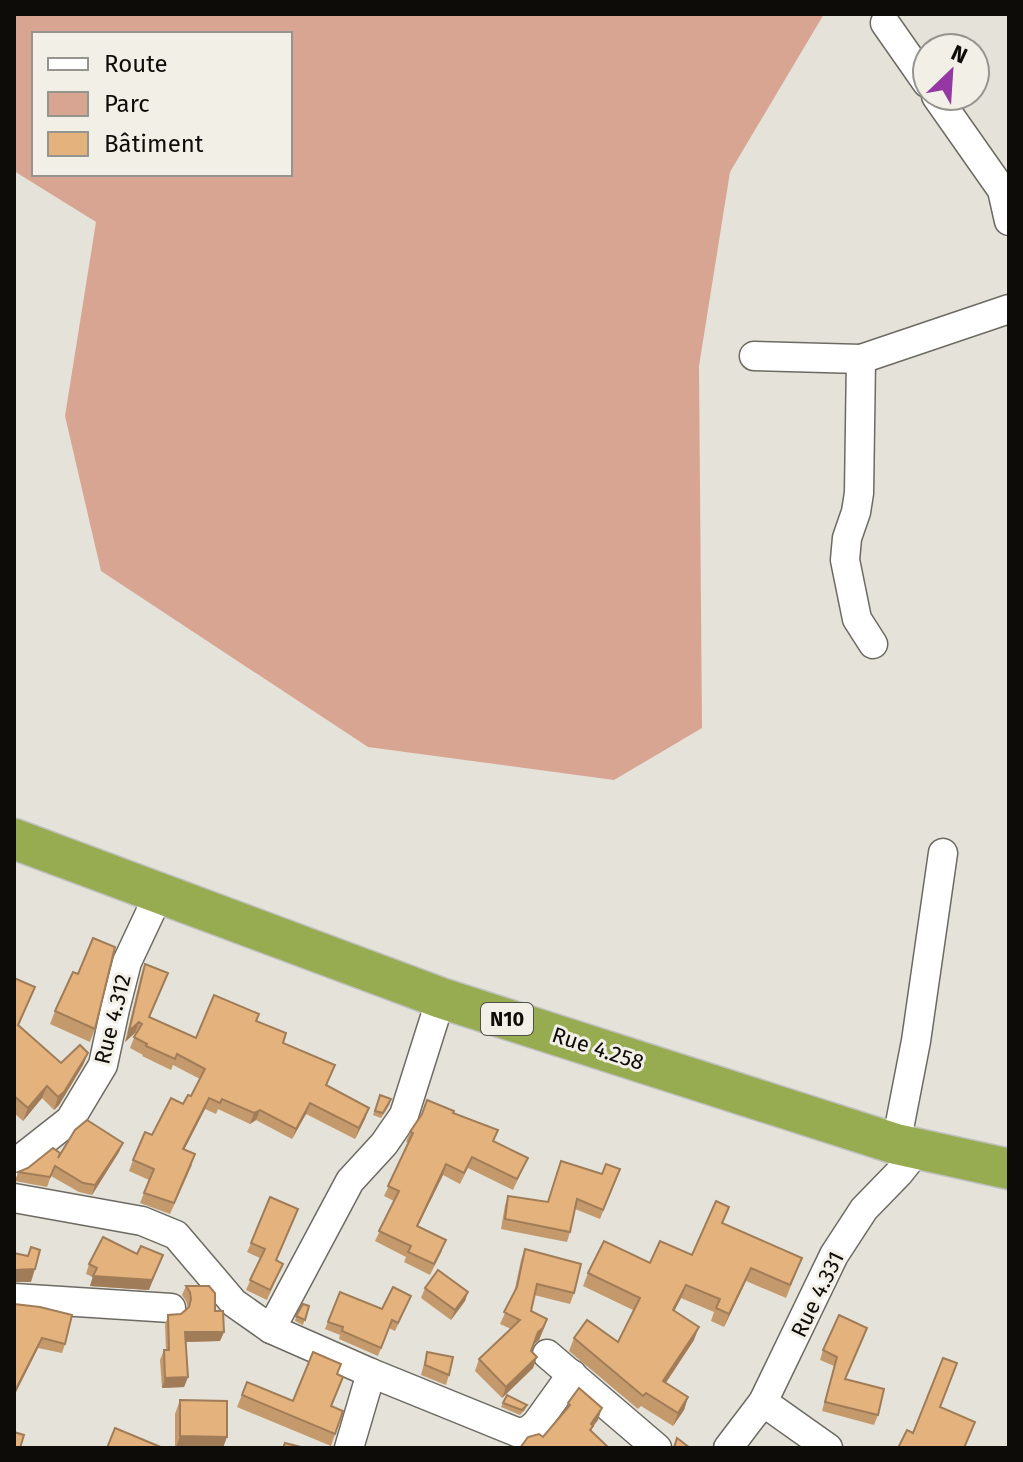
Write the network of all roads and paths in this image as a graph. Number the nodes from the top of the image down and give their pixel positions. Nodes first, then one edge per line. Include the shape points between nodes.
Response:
1 (885, 23) dead end
2 (911, 60) edge
3 (948, 112) edge
4 (1006, 189) edge
5 (1009, 221) edge
6 (1009, 309) edge
7 (754, 356) dead end
8 (861, 359) junction
9 (873, 644) dead end
10 (14, 839) edge
11 (943, 853) dead end
12 (159, 894) junction
13 (441, 998) junction
14 (907, 1147) junction
15 (14, 1164) edge
16 (1009, 1169) edge
17 (14, 1198) edge
18 (14, 1298) edge
19 (171, 1308) dead end
20 (271, 1329) junction
21 (547, 1354) dead end
22 (371, 1373) junction
23 (572, 1374) junction
24 (763, 1402) junction
25 (349, 1448) edge
26 (657, 1448) edge
27 (728, 1448) edge
28 (828, 1448) edge

1 - 2 street
3 - 4 street
4 - 5 street
6 - 8 street
7 - 8 street
8 - 9 street via 859,493 845,560 857,619
10 - 12 highway, Rue 4.258 / N10
11 - 14 street
12 - 13 highway, Rue 4.258 / N10
12 - 15 street, Rue 4.312 via 127,962 103,1065 70,1120
13 - 14 highway, Rue 4.258 / N10
13 - 20 street via 404,1115 350,1181
14 - 16 highway, Rue 4.258 / N10
14 - 24 street, Rue 4.331 via 899,1173 864,1209 834,1255
17 - 20 street via 142,1221 176,1235 234,1303
18 - 19 street
20 - 22 street
21 - 23 street
22 - 23 street via 519,1433 536,1424
22 - 25 street
23 - 26 street
24 - 27 street, Rue 4.331
24 - 28 street

